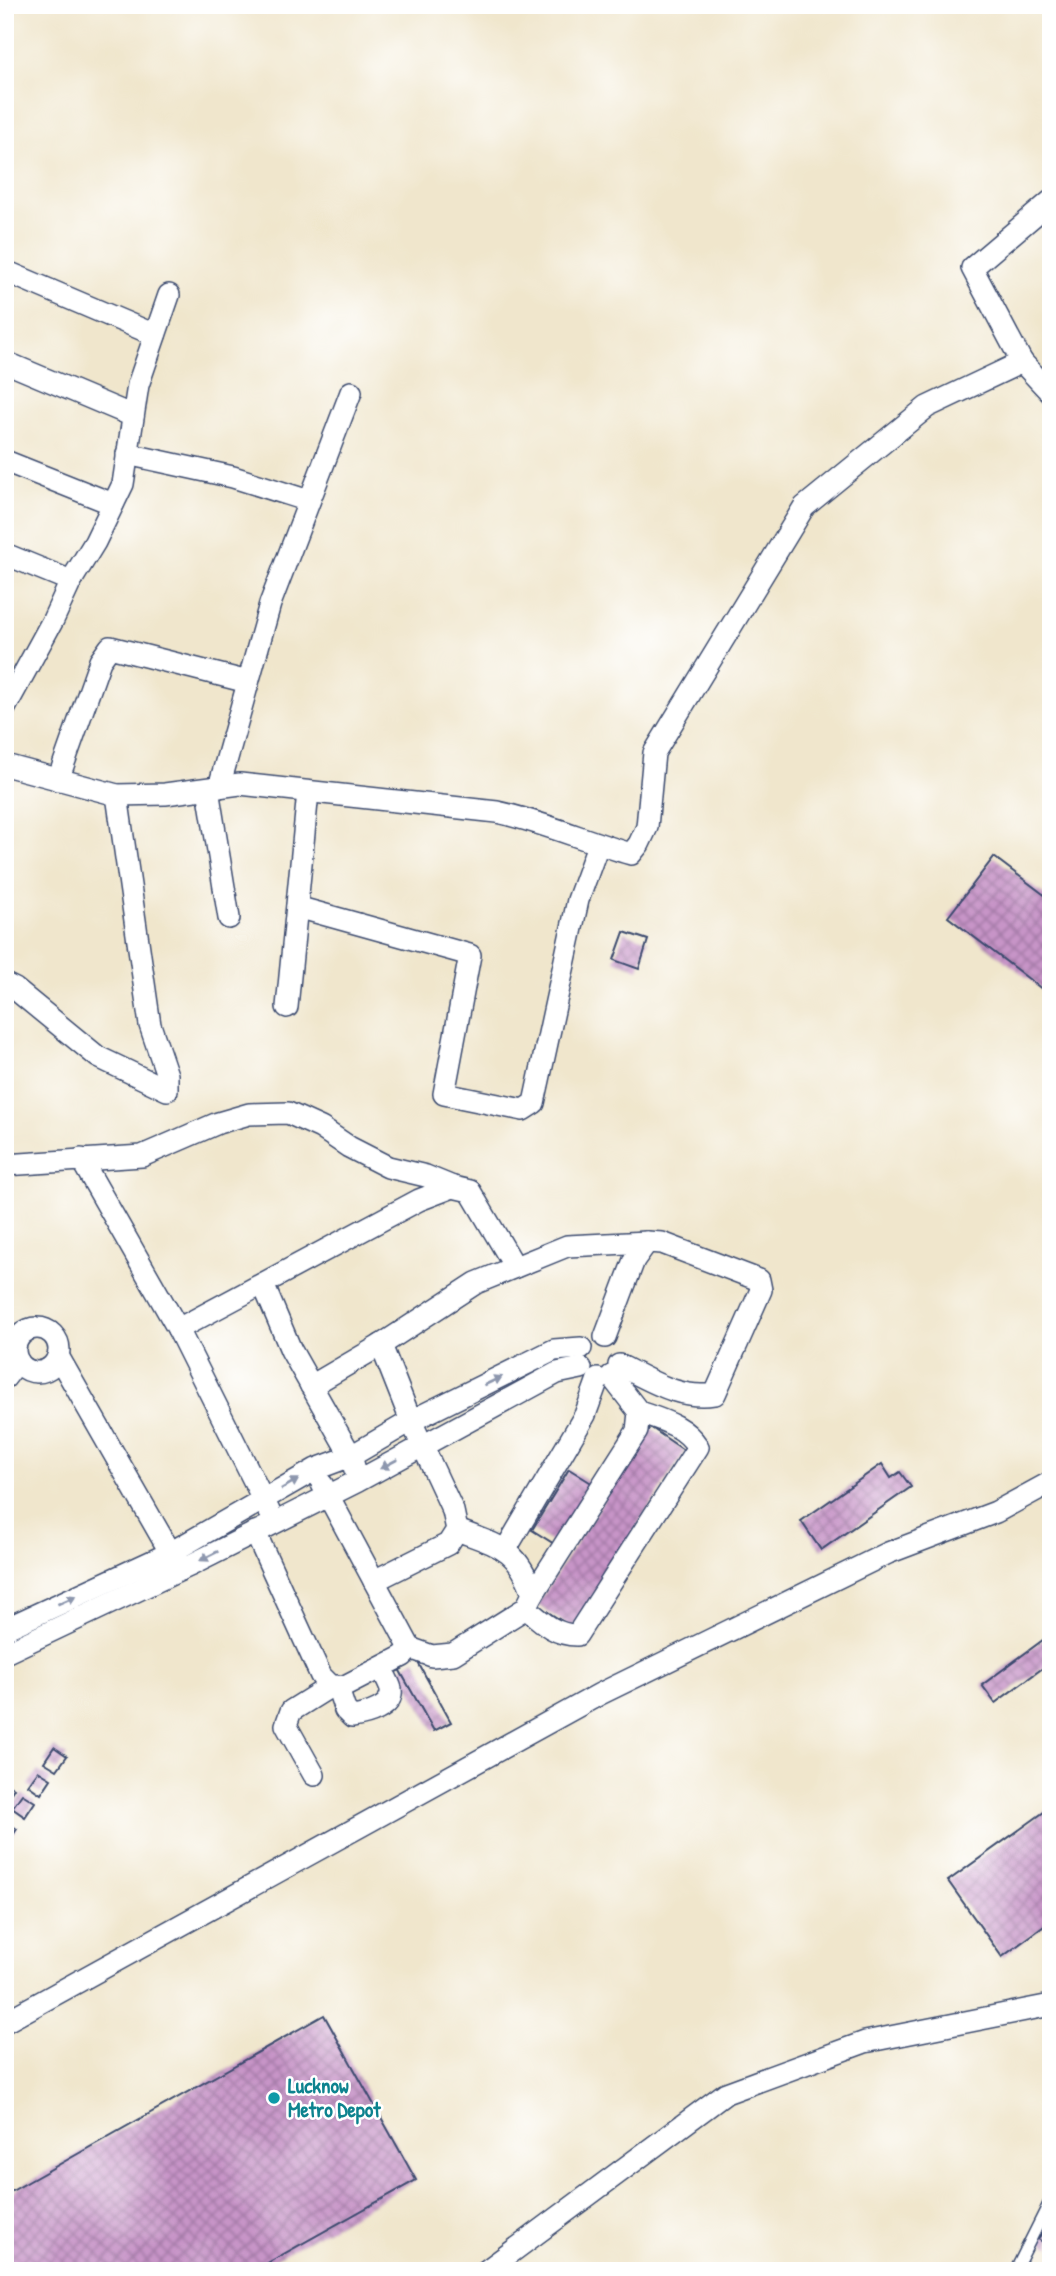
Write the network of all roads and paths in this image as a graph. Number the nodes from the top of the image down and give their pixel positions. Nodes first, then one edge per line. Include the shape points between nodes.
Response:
1 (1051, 201) edge
2 (5, 271) edge
3 (169, 295) dead end
4 (155, 335) junction
5 (5, 362) edge
6 (1022, 362) junction
7 (351, 392) dead end
8 (1051, 393) edge
9 (133, 416) junction
10 (127, 454) junction
11 (5, 461) edge
12 (309, 501) junction
13 (113, 504) junction
14 (5, 554) edge
15 (71, 581) junction
16 (248, 682) junction
17 (5, 708) edge
18 (5, 765) edge
19 (58, 780) junction
20 (214, 788) junction
21 (308, 792) junction
22 (117, 795) junction
23 (597, 845) junction
24 (297, 907) junction
25 (229, 918) dead end
26 (5, 984) edge
27 (287, 1007) dead end
28 (81, 1159) junction
29 (5, 1165) edge
30 (453, 1187) junction
31 (647, 1242) junction
32 (515, 1267) junction
33 (263, 1284) junction
34 (178, 1329) junction
35 (605, 1337) junction
36 (381, 1345) junction
37 (58, 1356) junction
38 (598, 1367) junction
39 (12, 1369) edge
40 (311, 1386) junction
41 (639, 1412) junction
42 (411, 1421) junction
43 (423, 1446) junction
44 (351, 1456) junction
45 (316, 1469) junction
46 (358, 1481) junction
47 (1051, 1482) edge
48 (328, 1494) junction
49 (262, 1500) junction
50 (275, 1522) junction
51 (457, 1530) junction
52 (255, 1532) junction
53 (506, 1549) junction
54 (176, 1561) junction
55 (374, 1581) junction
56 (104, 1595) junction
57 (529, 1601) junction
58 (5, 1629) edge
59 (410, 1648) junction
60 (5, 1654) edge
61 (381, 1668) junction
62 (334, 1686) junction
63 (314, 1776) dead end
64 (1051, 2004) edge
65 (5, 2022) edge
66 (1051, 2199) edge
67 (486, 2271) edge
68 (1014, 2271) edge

1 - 6 street via 972,268
2 - 4 street
3 - 4 street
4 - 9 street
5 - 9 street
6 - 8 street
6 - 23 street via 927,407 804,507 654,754 647,827 639,844 631,854
7 - 12 street
9 - 10 street
10 - 12 street via 233,477
10 - 13 street via 123,484
11 - 13 street
12 - 16 street via 270,604
13 - 15 street
14 - 15 street
15 - 17 street
16 - 19 street via 110,647 100,661
16 - 20 street
18 - 19 street
19 - 22 street
20 - 21 street via 240,785
20 - 22 street
20 - 25 street
21 - 23 street via 497,812 533,820
21 - 24 street
22 - 26 street via 150,1025 167,1076 167,1090 98,1057
23 - 24 street via 578,900 534,1104 523,1110 444,1094 470,956
24 - 27 street
28 - 29 street
28 - 30 street via 142,1156 218,1123 249,1114 288,1113 388,1167 426,1175
28 - 34 street
30 - 32 street via 470,1192
30 - 33 street via 419,1200
31 - 32 street via 567,1247
31 - 35 street via 634,1260
31 - 38 street via 662,1243 758,1280 761,1290 715,1394 678,1394
32 - 36 street via 476,1283
33 - 34 street
33 - 40 street
34 - 49 street
35 - 38 street via 591,1339
35 - 38 street via 619,1351
36 - 40 street
36 - 42 street
37 - 39 street via 50,1368 36,1372
37 - 39 street via 54,1335 34,1328 17,1340
37 - 54 street
38 - 41 street
42 -> 38 street via 554,1350
38 - 43 street via 557,1373
38 - 53 street via 585,1415
40 - 44 street
41 - 57 street via 637,1431
41 - 57 street via 690,1434 698,1447 577,1635 551,1629
42 - 43 street
42 - 44 street
43 -> 46 street
43 - 51 street via 449,1500
44 - 45 street
44 - 46 street
45 - 48 street
49 -> 45 street
46 - 48 street
47 - 65 street via 996,1512 888,1553 600,1694
48 - 50 street
48 - 55 street
49 - 50 street
49 - 54 street
50 - 52 street
51 - 53 street
51 - 55 street via 448,1544
52 -> 54 street
52 - 62 street via 321,1676
53 - 57 street via 526,1570
54 - 56 street
55 - 59 street
58 -> 56 street
56 - 60 street
57 - 59 street via 453,1654 432,1656
59 - 61 street
61 - 62 street via 343,1687
61 - 62 street via 391,1690 388,1701 370,1714 352,1717
62 - 63 street via 290,1711 286,1725
64 - 67 street via 865,2042 726,2093
66 - 68 lane

